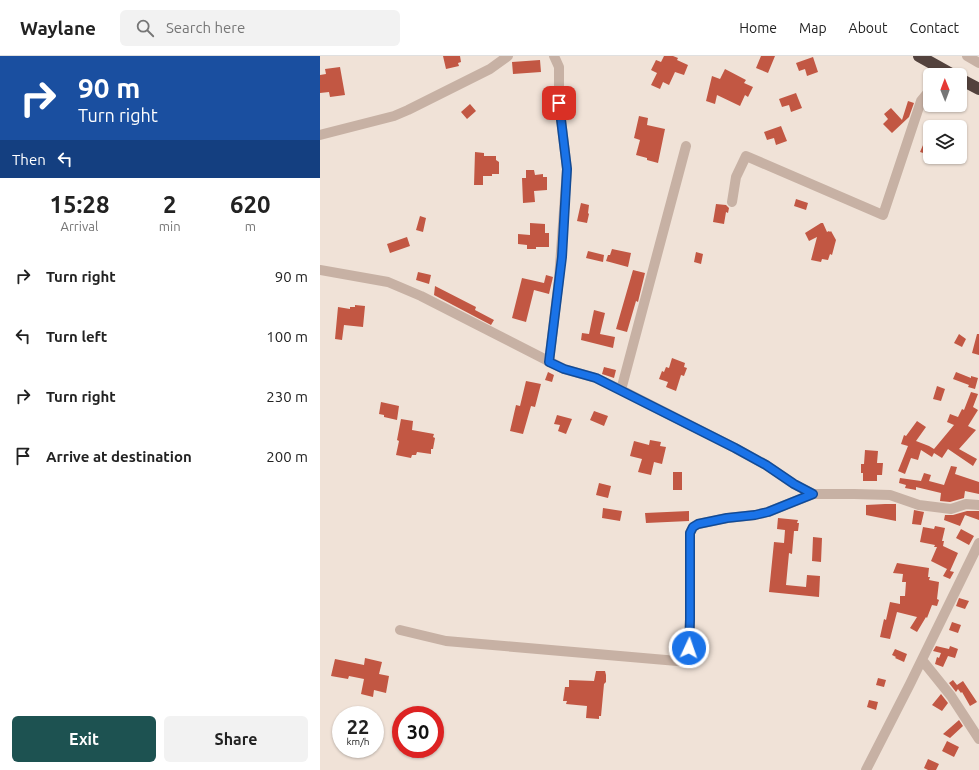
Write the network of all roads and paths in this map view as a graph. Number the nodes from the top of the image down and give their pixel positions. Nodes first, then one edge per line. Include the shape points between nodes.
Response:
1 (508, 56) edge
2 (554, 56) edge
3 (919, 56) edge
4 (966, 56) edge
5 (979, 63) edge
6 (938, 68) edge
7 (967, 83) edge
8 (979, 89) edge
9 (923, 99) edge
10 (320, 135) edge
11 (686, 146) dead end
12 (732, 202) dead end
13 (320, 270) edge
14 (549, 362) junction
15 (621, 390) junction
16 (813, 494) junction
17 (979, 506) edge
18 (979, 543) edge
19 (400, 630) dead end
20 (922, 660) junction
21 (979, 739) edge
22 (866, 770) edge

1 - 10 street via 490,69 394,116
2 - 14 street via 560,67 559,103 567,169 561,259
3 - 6 highway
4 - 5 street
7 - 8 highway
9 - 12 street via 883,215 746,156 736,177
11 - 15 street
13 - 14 street via 388,282 421,296
14 - 15 street via 596,378
15 - 16 street via 735,448
16 - 17 street via 890,496 919,505 951,509 966,504
16 - 19 street via 768,512 727,518 693,527 690,533 688,662 446,641
18 - 20 street
20 - 21 street via 951,696
20 - 22 street

